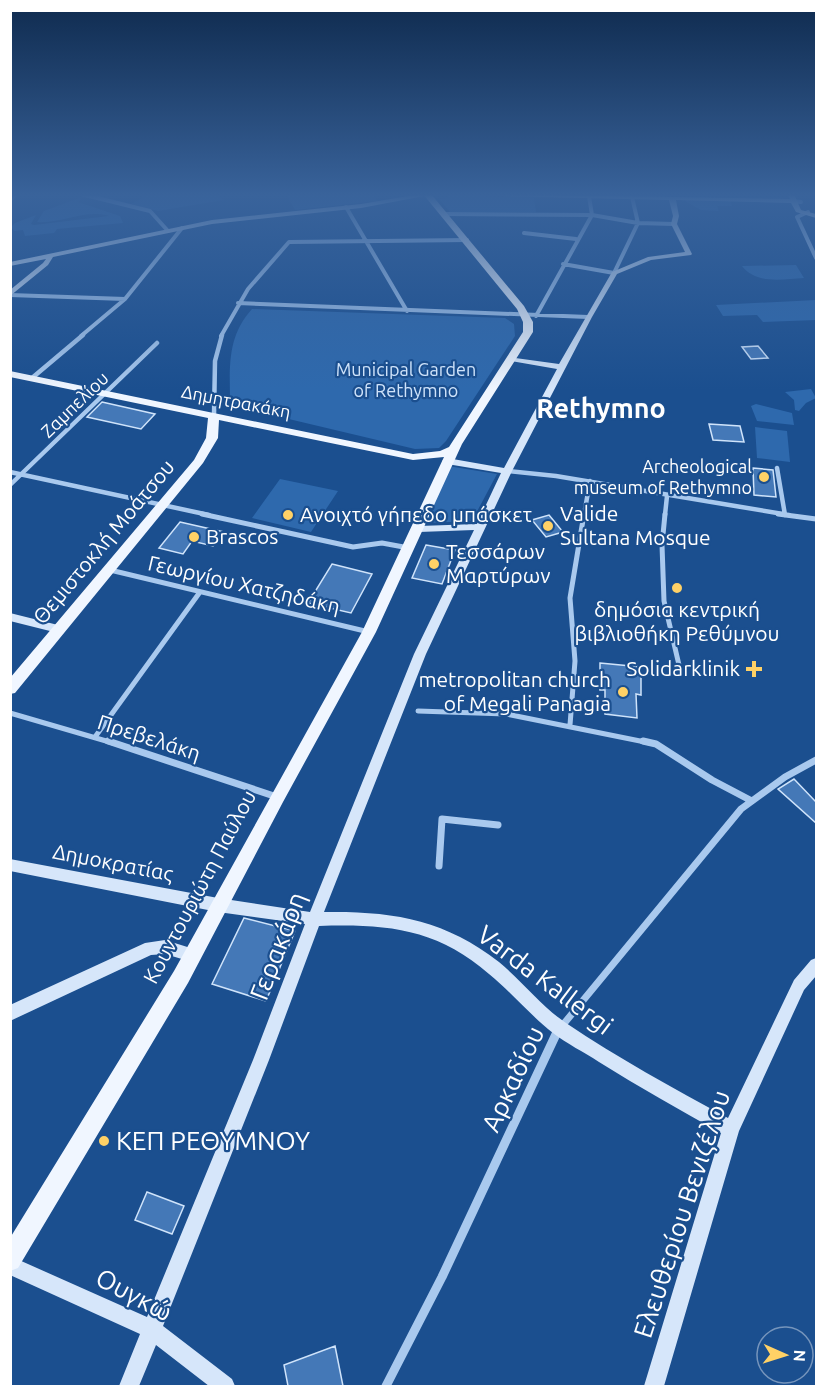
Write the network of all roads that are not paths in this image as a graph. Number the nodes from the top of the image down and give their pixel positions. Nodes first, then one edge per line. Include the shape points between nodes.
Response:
1 (34, 259) edge
2 (48, 259) edge
3 (160, 259) edge
4 (273, 259) edge
5 (377, 259) edge
6 (483, 259) edge
7 (565, 259) edge
8 (621, 259) edge
9 (647, 259) edge
10 (10, 264) edge
11 (563, 264) junction
12 (615, 273) junction
13 (10, 295) edge
14 (125, 298) junction
15 (238, 303) junction
16 (407, 311) junction
17 (531, 315) junction
18 (588, 317) junction
19 (158, 343) dead end
20 (511, 359) junction
21 (561, 367) junction
22 (10, 374) edge
23 (32, 378) junction
24 (105, 394) junction
25 (214, 415) junction
26 (454, 449) junction
27 (413, 457) junction
28 (447, 461) junction
29 (777, 468) dead end
30 (507, 471) junction
31 (10, 472) edge
32 (22, 474) junction
33 (438, 481) junction
34 (590, 481) junction
35 (10, 485) edge
36 (667, 496) junction
37 (162, 506) junction
38 (785, 515) junction
39 (816, 521) edge
40 (481, 527) junction
41 (419, 530) junction
42 (410, 548) junction
43 (110, 570) junction
44 (201, 592) junction
45 (10, 617) edge
46 (58, 629) junction
47 (369, 632) junction
48 (679, 665) dead end
49 (10, 688) edge
50 (418, 711) dead end
51 (10, 713) edge
52 (570, 725) junction
53 (95, 737) junction
54 (816, 760) edge
55 (276, 796) junction
56 (750, 800) junction
57 (498, 825) dead end
58 (10, 865) edge
59 (439, 866) dead end
60 (218, 905) junction
61 (314, 919) junction
62 (192, 955) junction
63 (816, 965) edge
64 (10, 1013) edge
65 (559, 1028) junction
66 (731, 1129) junction
67 (10, 1260) edge
68 (10, 1265) edge
69 (151, 1329) junction
70 (129, 1386) edge
71 (225, 1386) edge
72 (386, 1386) edge
73 (654, 1386) edge

1 - 10 street
2 - 13 street
3 - 14 street
4 - 15 street
5 - 16 street
6 - 17 main road
7 - 11 street
8 - 12 street
9 - 12 street
11 - 12 street
11 - 17 street
12 - 18 street
13 - 14 street
14 - 23 street
15 - 16 street
15 - 25 street via 218,347
16 - 17 street
17 - 18 street
17 - 20 main road via 528,332
18 - 21 street
19 - 24 street, Ζαμπελίου
20 - 21 street
20 - 26 main road
21 - 30 street
22 - 23 main road, Δημητρακάκη
23 - 24 main road, Δημητρακάκη
24 - 25 main road, Δημητρακάκη
24 - 32 street, Ζαμπελίου
25 - 27 main road, Δημητρακάκη
25 - 37 main road, Θεμιστοκλή Μοάτσου via 212,438 199,461
26 - 27 main road, Δημητρακάκη
26 - 28 main road
27 - 33 main road via 433,471
28 - 30 street
28 - 33 main road
29 - 38 street
30 - 34 street
30 - 40 street
31 - 32 street
32 - 35 street, Ζαμπελίου
32 - 37 street
33 - 41 main road
34 - 36 street
34 - 52 street via 570,598 575,661
36 - 38 street
36 - 48 street via 662,545 664,601
37 - 42 street via 354,547 382,543
37 - 43 main road, Θεμιστοκλή Μοάτσου
38 - 39 street
40 - 41 street
40 - 61 street, Γερακάρη via 420,654
41 - 42 main road, Κουντουριώτη Παύλου
42 - 47 main road, Κουντουριώτη Παύλου
43 - 44 street, Γεωργίου Χατζηδάκη
43 - 46 main road, Θεμιστοκλή Μοάτσου
44 - 47 street, Γεωργίου Χατζηδάκη
44 - 53 street
45 - 46 street
46 - 49 main road, Θεμιστοκλή Μοάτσου
47 - 55 main road, Κουντουριώτη Παύλου
50 - 52 street via 506,714
51 - 53 street, Πρεβελάκη
52 - 56 street via 656,744
53 - 55 street, Πρεβελάκη
54 - 56 street, Αρκαδίου
55 - 60 main road, Κουντουριώτη Παύλου
56 - 65 street, Αρκαδίου
57 - 59 street via 442,819
58 - 60 street, Δημοκρατίας
60 - 61 street, Δημοκρατίας
60 - 62 main road, Κουντουριώτη Παύλου
61 - 65 street, Varda Kallergi via 367,918 409,924 438,934 494,968
61 - 69 street, Γερακάρη
62 - 64 street via 165,947 150,948
62 - 67 main road, Κουντουριώτη Παύλου
63 - 66 street, Ελευθερίου Βενιζέλου via 800,985
65 - 66 street, Varda Kallergi
65 - 72 street, Αρκαδίου
66 - 73 street, Ελευθερίου Βενιζέλου
68 - 69 street, Ουγκώ
69 - 70 street, Γερακάρη
69 - 71 street, Ουγκώ

